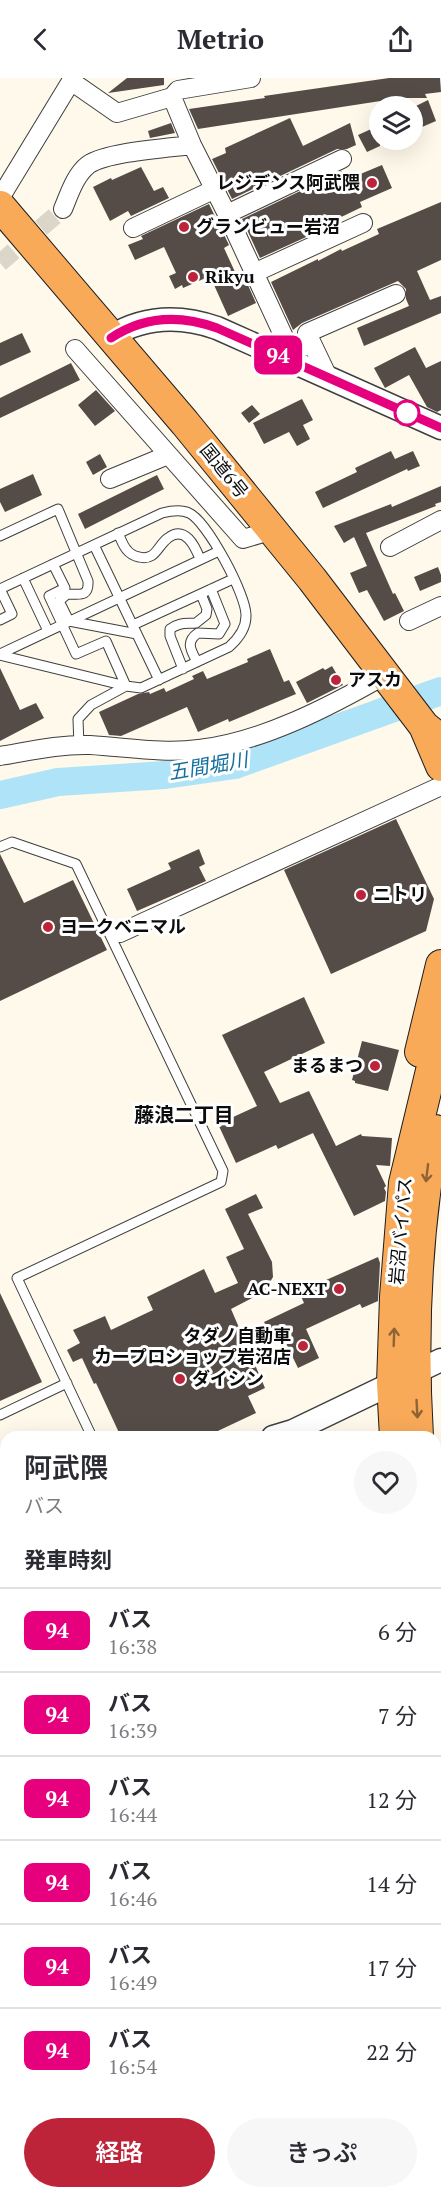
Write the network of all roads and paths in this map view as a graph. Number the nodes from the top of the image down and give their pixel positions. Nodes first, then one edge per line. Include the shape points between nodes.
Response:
1 (251, 78) edge
2 (72, 79) edge
3 (172, 97) junction
4 (192, 145) junction
5 (342, 159) dead end
6 (214, 189) junction
7 (0, 198) edge
8 (0, 206) edge
9 (63, 209) tunnel mouth
10 (227, 214) junction
11 (363, 223) dead end
12 (133, 228) dead end
13 (254, 273) junction
14 (396, 294) dead end
15 (111, 338) junction
16 (312, 345) junction
17 (75, 349) dead end
18 (328, 377) junction
19 (441, 428) edge
20 (168, 455) junction
21 (110, 479) dead end
22 (441, 520) edge
23 (273, 530) junction
24 (118, 533) junction
25 (0, 536) edge
26 (94, 544) junction
27 (390, 547) dead end
28 (219, 550) junction
29 (77, 552) junction
30 (200, 559) junction
31 (53, 564) junction
32 (23, 578) junction
33 (233, 579) junction
34 (0, 589) edge
35 (211, 589) junction
36 (201, 594) junction
37 (120, 597) junction
38 (441, 606) edge
39 (0, 620) edge
40 (409, 621) dead end
41 (66, 623) junction
42 (135, 629) junction
43 (48, 631) junction
44 (0, 654) edge
45 (197, 662) junction
46 (183, 669) junction
47 (159, 680) junction
48 (390, 682) junction
49 (126, 686) junction
50 (432, 733) edge
51 (79, 746) junction
52 (0, 756) edge
53 (441, 766) edge
54 (441, 786) edge
55 (0, 847) edge
56 (120, 933) dead end
57 (441, 965) edge
58 (441, 1029) edge
59 (441, 1095) edge
60 (407, 1166) junction
61 (416, 1372) edge
62 (67, 1383) junction
63 (0, 1415) edge
64 (89, 1431) edge
65 (293, 1431) edge
66 (397, 1431) edge
67 (418, 1431) edge

1 - 3 street via 178,90
2 - 3 street via 117,113
2 - 7 street
3 - 4 street
4 - 6 street
4 - 9 street via 103,158 87,166
5 - 10 street
6 - 10 street
6 - 12 street
8 - 15 highway, 国道6号
10 - 13 street
11 - 13 street
13 - 16 street via 290,350
14 - 16 street via 308,333
15 - 18 street via 148,321 197,321
15 - 23 highway, 国道6号
16 - 18 street
17 - 20 street
18 - 19 street
20 - 21 street
20 - 23 street via 243,539
22 - 27 street
23 - 48 highway, 国道6号
24 - 26 lane
24 - 28 lane via 162,513 188,512 200,520
24 - 30 lane via 127,551 144,558 152,556 165,539 184,535 194,543
25 - 29 lane via 58,509
26 - 29 lane
26 - 37 lane
28 - 30 lane
28 - 33 lane
29 - 31 lane
29 - 41 lane via 88,588 80,596 66,594 59,601
30 - 37 lane
31 - 32 lane
31 - 41 lane via 65,588 49,596
32 - 34 lane
32 - 43 lane via 32,607
33 - 35 lane
33 - 45 lane via 247,616 243,630 229,647
34 - 39 lane via 12,614
35 - 36 lane
35 - 45 lane via 225,624 219,634 198,633 190,641
36 - 42 lane
36 - 46 lane via 206,615 196,623 176,624 170,629
37 - 41 lane
37 - 42 lane
38 - 40 street
41 - 42 lane
41 - 43 lane
41 - 49 lane via 76,654 106,641
42 - 47 lane
43 - 44 lane
44 - 49 lane
45 - 46 lane
46 - 47 lane
47 - 49 lane via 141,688
48 - 50 highway, 国道6号
48 - 51 street via 277,729 199,750
49 - 51 lane via 91,705 78,719
50 - 53 highway, 国道6号
51 - 52 street
54 - 56 street
55 - 62 lane via 12,842 76,864 223,1171 221,1182 17,1278
57 - 60 highway via 421,1049
58 - 60 highway, 岩沼バイパス
59 -> 61 highway, 岩沼バイパス via 421,1232
61 -> 60 highway, 岩沼バイパス via 395,1297
61 - 65 street
61 - 66 highway, 岩沼バイパス
61 -> 67 highway, 岩沼バイパス
62 - 63 lane
62 - 64 lane

